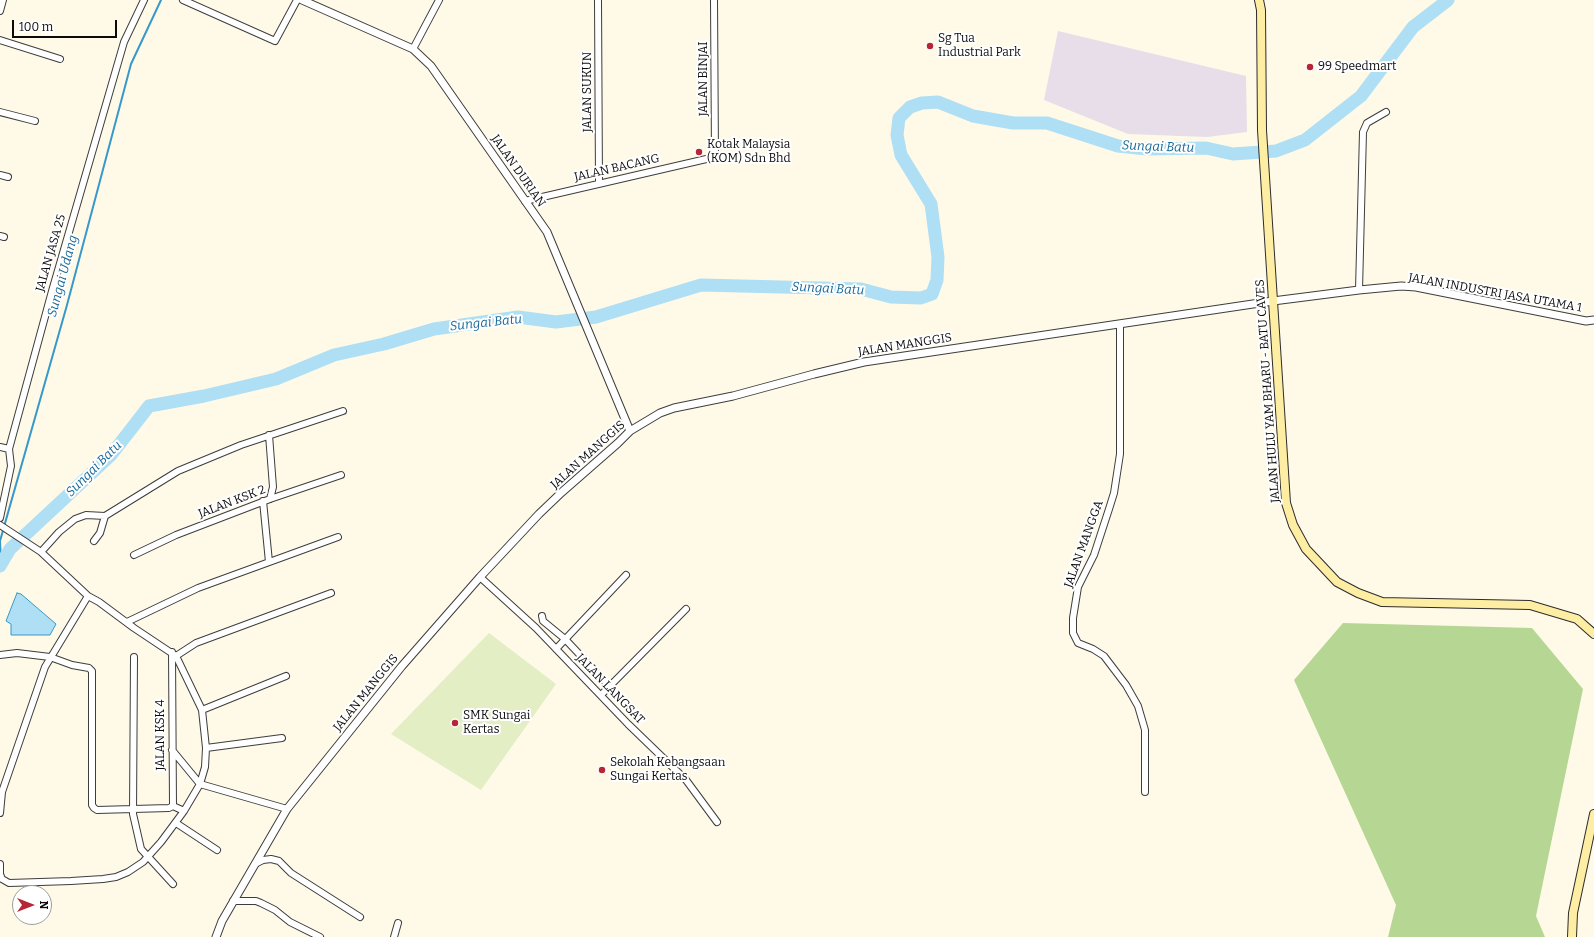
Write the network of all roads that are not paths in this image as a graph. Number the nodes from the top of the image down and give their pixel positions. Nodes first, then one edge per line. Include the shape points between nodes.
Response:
1 (3, 0) edge
2 (144, 0) edge
3 (183, 0) edge
4 (297, 0) edge
5 (302, 0) edge
6 (439, 0) edge
7 (598, 0) edge
8 (714, 0) edge
9 (1259, 0) edge
10 (1265, 0) edge
11 (1262, 10) junction
12 (0, 11) edge
13 (0, 40) edge
14 (413, 49) junction
15 (60, 59) dead end
16 (0, 112) edge
17 (1386, 112) dead end
18 (35, 121) dead end
19 (715, 157) joint
20 (0, 175) edge
21 (8, 177) dead end
22 (599, 183) junction
23 (525, 201) junction
24 (1359, 290) junction
25 (1273, 301) junction
26 (1594, 320) edge
27 (1120, 324) junction
28 (343, 411) dead end
29 (630, 431) junction
30 (269, 435) junction
31 (0, 447) edge
32 (9, 449) junction
33 (341, 475) dead end
34 (270, 499) junction
35 (263, 501) junction
36 (105, 516) junction
37 (0, 518) edge
38 (1, 526) edge
39 (338, 537) dead end
40 (94, 541) dead end
41 (39, 551) junction
42 (134, 555) dead end
43 (269, 562) junction
44 (626, 575) dead end
45 (480, 577) junction
46 (331, 593) dead end
47 (88, 596) junction
48 (686, 609) dead end
49 (542, 616) dead end
50 (127, 622) junction
51 (1594, 634) edge
52 (565, 639) junction
53 (556, 649) junction
54 (174, 654) junction
55 (0, 655) edge
56 (50, 657) junction
57 (134, 657) dead end
58 (286, 676) dead end
59 (610, 686) junction
60 (601, 695) junction
61 (628, 706) dead end
62 (202, 710) junction
63 (282, 738) dead end
64 (206, 748) junction
65 (172, 750) junction
66 (200, 784) junction
67 (1145, 792) dead end
68 (173, 806) junction
69 (287, 808) junction
70 (132, 809) junction
71 (184, 810) junction
72 (0, 813) edge
73 (1594, 814) edge
74 (717, 822) dead end
75 (176, 823) junction
76 (217, 850) dead end
77 (147, 857) junction
78 (0, 864) edge
79 (255, 864) junction
80 (6, 882) junction
81 (173, 884) dead end
82 (0, 885) edge
83 (233, 901) junction
84 (360, 917) dead end
85 (398, 923) dead end
86 (216, 937) edge
87 (320, 937) edge
88 (394, 937) edge
89 (1572, 937) edge

1 - 12 street
2 - 32 street, JALAN JASA 25 via 124,42 110,86
3 - 4 street via 275,41
5 - 14 street, JALAN DURIAN
6 - 14 street
7 - 22 street, JALAN SUKUN
8 - 19 street, JALAN BINJAI
9 - 11 main road, JALAN HULU YAM BHARU - BATU CAVES
10 - 11 main road, JALAN HULU YAM BHARU - BATU CAVES
11 - 25 main road, JALAN HULU YAM BHARU - BATU CAVES via 1262,130
13 - 15 street
14 - 23 street, JALAN DURIAN via 431,66
16 - 18 street
17 - 24 street via 1367,123 1363,132
19 - 22 street, JALAN BACANG
20 - 21 street
22 - 23 street, JALAN BACANG
23 - 29 street, JALAN DURIAN via 546,232
24 - 25 street, JALAN INDUSTRI JASA UTAMA 1
24 - 26 street, JALAN INDUSTRI JASA UTAMA 1 via 1401,286
25 - 27 street, JALAN MANGGIS
25 - 51 main road, JALAN HULU YAM BHARU - BATU CAVES via 1286,503 1293,525 1306,549 1337,582 1382,602 1530,605 1577,619
27 - 29 street, JALAN MANGGIS via 864,362 733,396 674,408 660,413
27 - 67 street, JALAN MANGGA via 1120,454 1109,509 1094,555 1078,587 1073,633 1078,643 1104,656 1138,706 1145,730
28 - 30 street
29 - 45 street, JALAN MANGGIS via 539,514
30 - 34 street via 273,487
30 - 36 street via 178,471
31 - 32 street
32 - 37 street, JALAN JASA 25 via 11,466
33 - 34 street, JALAN KSK 2
34 - 35 street, JALAN KSK 2
35 - 42 street, JALAN KSK 2 via 176,535
35 - 43 street
36 - 40 street via 100,533
36 - 41 street via 86,515 75,518
38 - 41 street
39 - 43 street
41 - 47 street
43 - 50 street via 198,588
44 - 52 street
45 - 53 street, JALAN LANGSAT
45 - 69 street, JALAN MANGGIS via 402,666
46 - 54 street
47 - 50 street
47 - 56 street
48 - 59 street
49 - 52 street via 543,621
50 - 54 street
52 - 53 street
52 - 59 street
53 - 60 street, JALAN LANGSAT
54 - 62 street
54 - 65 street, JALAN KSK 4
55 - 56 street via 17,653
56 - 70 street via 92,671 92,805 97,810
56 - 72 street via 2,792
57 - 70 street
58 - 62 street
59 - 60 street
59 - 61 street
60 - 74 street, JALAN LANGSAT via 686,780
62 - 64 street
63 - 64 street
64 - 66 street via 205,767
65 - 66 street
65 - 68 street, JALAN KSK 4
66 - 69 street
66 - 71 street
68 - 70 street
68 - 71 street
69 - 79 street, JALAN MANGGIS
70 - 77 street via 141,849
71 - 75 street
73 - 89 main road via 1573,914
75 - 76 street
75 - 77 street
77 - 80 street via 128,872 116,877
77 - 81 street
78 - 80 street via 0,874
79 - 83 street, JALAN MANGGIS
79 - 84 street via 271,859 279,862
80 - 82 street
83 - 86 street, JALAN MANGGIS
83 - 87 street via 261,903
85 - 88 street

